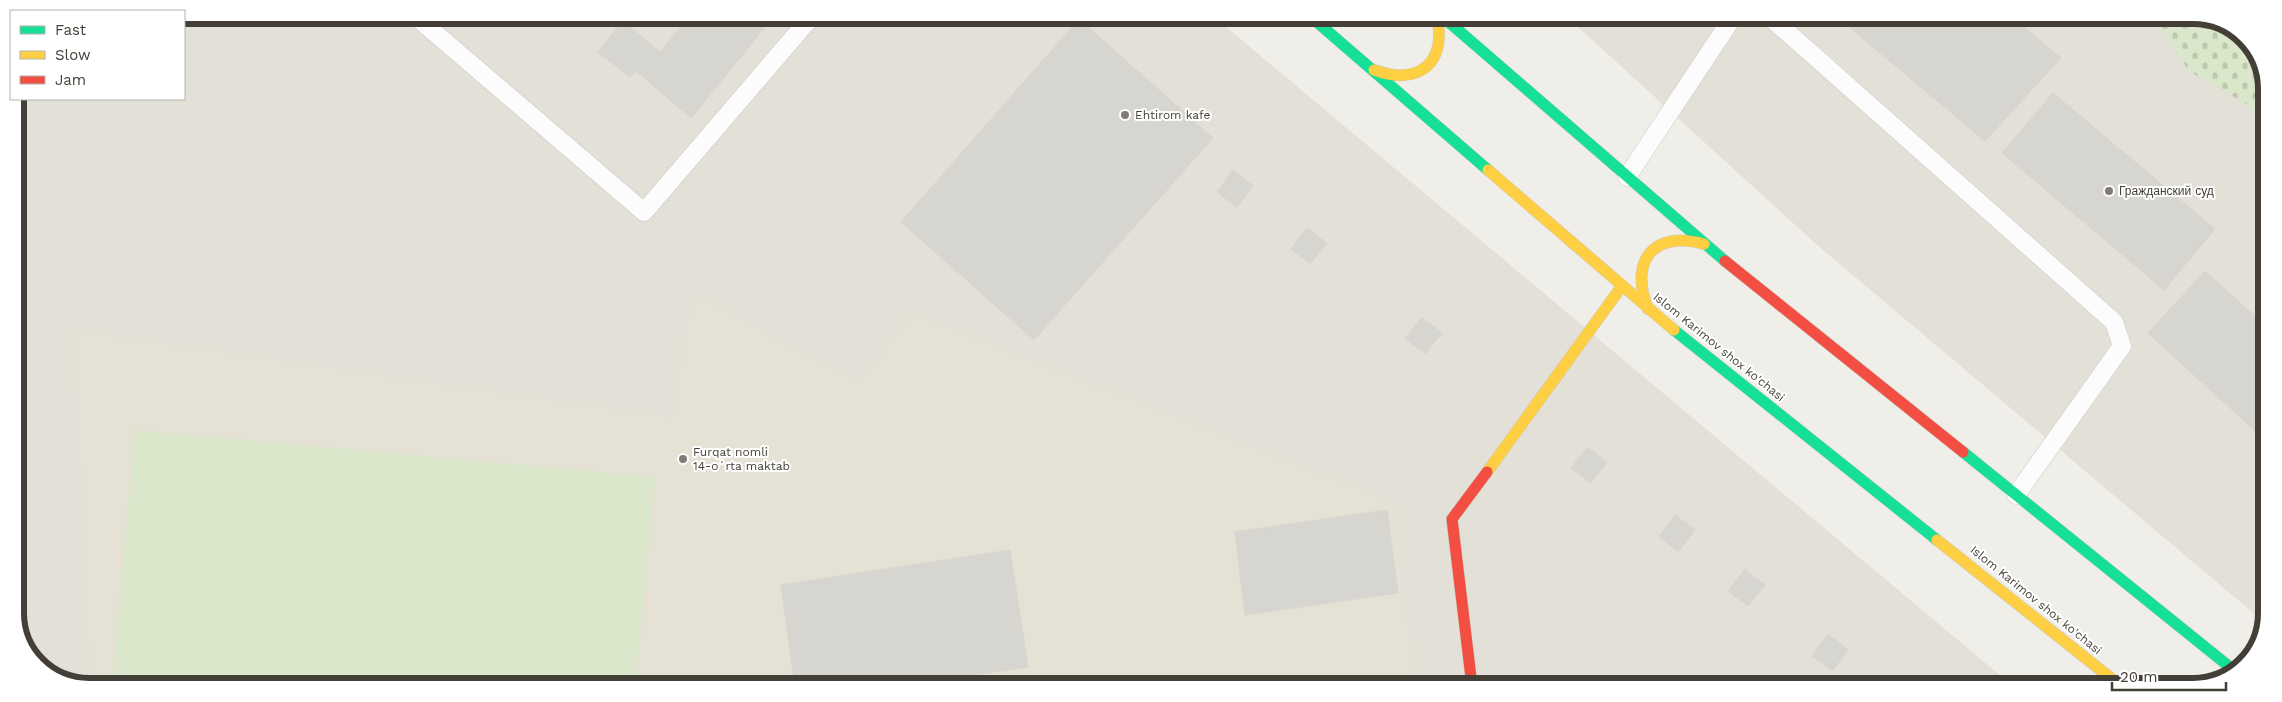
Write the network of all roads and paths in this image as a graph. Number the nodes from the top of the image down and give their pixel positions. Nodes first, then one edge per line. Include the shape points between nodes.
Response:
1 (425, 24) edge
2 (805, 24) edge
3 (1320, 24) edge
4 (1440, 24) edge
5 (1451, 24) edge
6 (1729, 24) edge
7 (1778, 24) edge
8 (1373, 69) junction
9 (1627, 177) junction
10 (1704, 244) junction
11 (1622, 286) junction
12 (1648, 309) junction
13 (2016, 495) junction
14 (2230, 667) edge
15 (1471, 678) edge
16 (2111, 678) edge

1 - 2 lane via 644,212
3 - 8 main road, Islom Karimov shox ko'chasi
4 - 8 main road via 1438,53 1421,72 1396,78
5 - 9 main road
6 - 9 lane
7 - 13 lane via 2114,322 2122,346
8 - 11 main road, Islom Karimov shox ko'chasi
9 - 10 main road
10 - 12 main road via 1686,238 1665,241 1645,258 1639,284
10 - 13 main road
11 - 12 main road, Islom Karimov shox ko'chasi
11 - 15 main road via 1452,519
12 - 16 main road, Islom Karimov shox ko'chasi
13 - 14 main road

